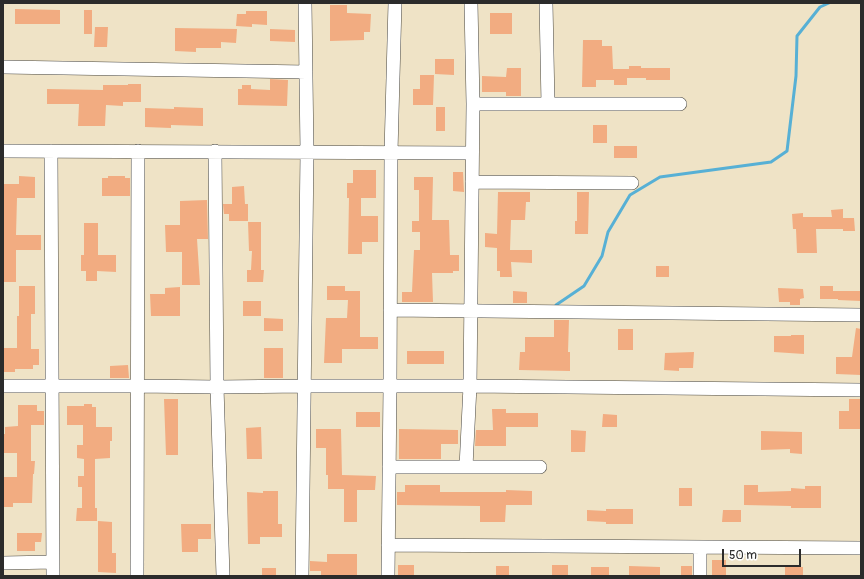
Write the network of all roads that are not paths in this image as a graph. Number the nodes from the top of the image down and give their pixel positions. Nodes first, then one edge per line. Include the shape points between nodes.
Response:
1 (305, 3) edge
2 (395, 3) edge
3 (471, 3) edge
4 (546, 3) edge
5 (3, 67) edge
6 (306, 72) junction
7 (472, 104) junction
8 (548, 104) junction
9 (680, 104) dead end
10 (3, 150) edge
11 (51, 151) junction
12 (138, 151) junction
13 (215, 151) junction
14 (307, 152) junction
15 (391, 152) junction
16 (472, 153) junction
17 (472, 182) junction
18 (632, 183) dead end
19 (390, 310) junction
20 (471, 310) junction
21 (861, 314) edge
22 (3, 386) edge
23 (52, 386) junction
24 (137, 386) junction
25 (304, 386) junction
26 (390, 386) junction
27 (470, 386) junction
28 (217, 388) junction
29 (861, 390) edge
30 (389, 467) junction
31 (466, 467) junction
32 (540, 467) dead end
33 (388, 545) junction
34 (700, 547) junction
35 (861, 548) edge
36 (53, 562) junction
37 (3, 563) edge
38 (53, 576) edge
39 (137, 576) edge
40 (223, 576) edge
41 (302, 576) edge
42 (388, 576) edge
43 (700, 576) edge

1 - 6 street
2 - 15 street
3 - 7 street
4 - 8 street
5 - 6 street
6 - 14 street
7 - 8 street
7 - 16 street
8 - 9 street
10 - 11 street
11 - 12 street
11 - 23 street
12 - 13 street
12 - 24 street
13 - 14 street
13 - 28 street
14 - 15 street
14 - 25 street
15 - 16 street
15 - 19 street
16 - 17 street
17 - 18 street
17 - 20 street
19 - 20 street
19 - 26 street
20 - 21 street
20 - 27 street
22 - 23 street
23 - 24 street
23 - 36 street
24 - 28 street
24 - 39 street
25 - 26 street
25 - 28 street
25 - 41 street
26 - 27 street
26 - 30 street
27 - 29 street
27 - 31 street
28 - 40 street
30 - 31 street
30 - 33 street
31 - 32 street
33 - 34 street
33 - 42 street
34 - 35 street
34 - 43 street
36 - 37 street
36 - 38 street

